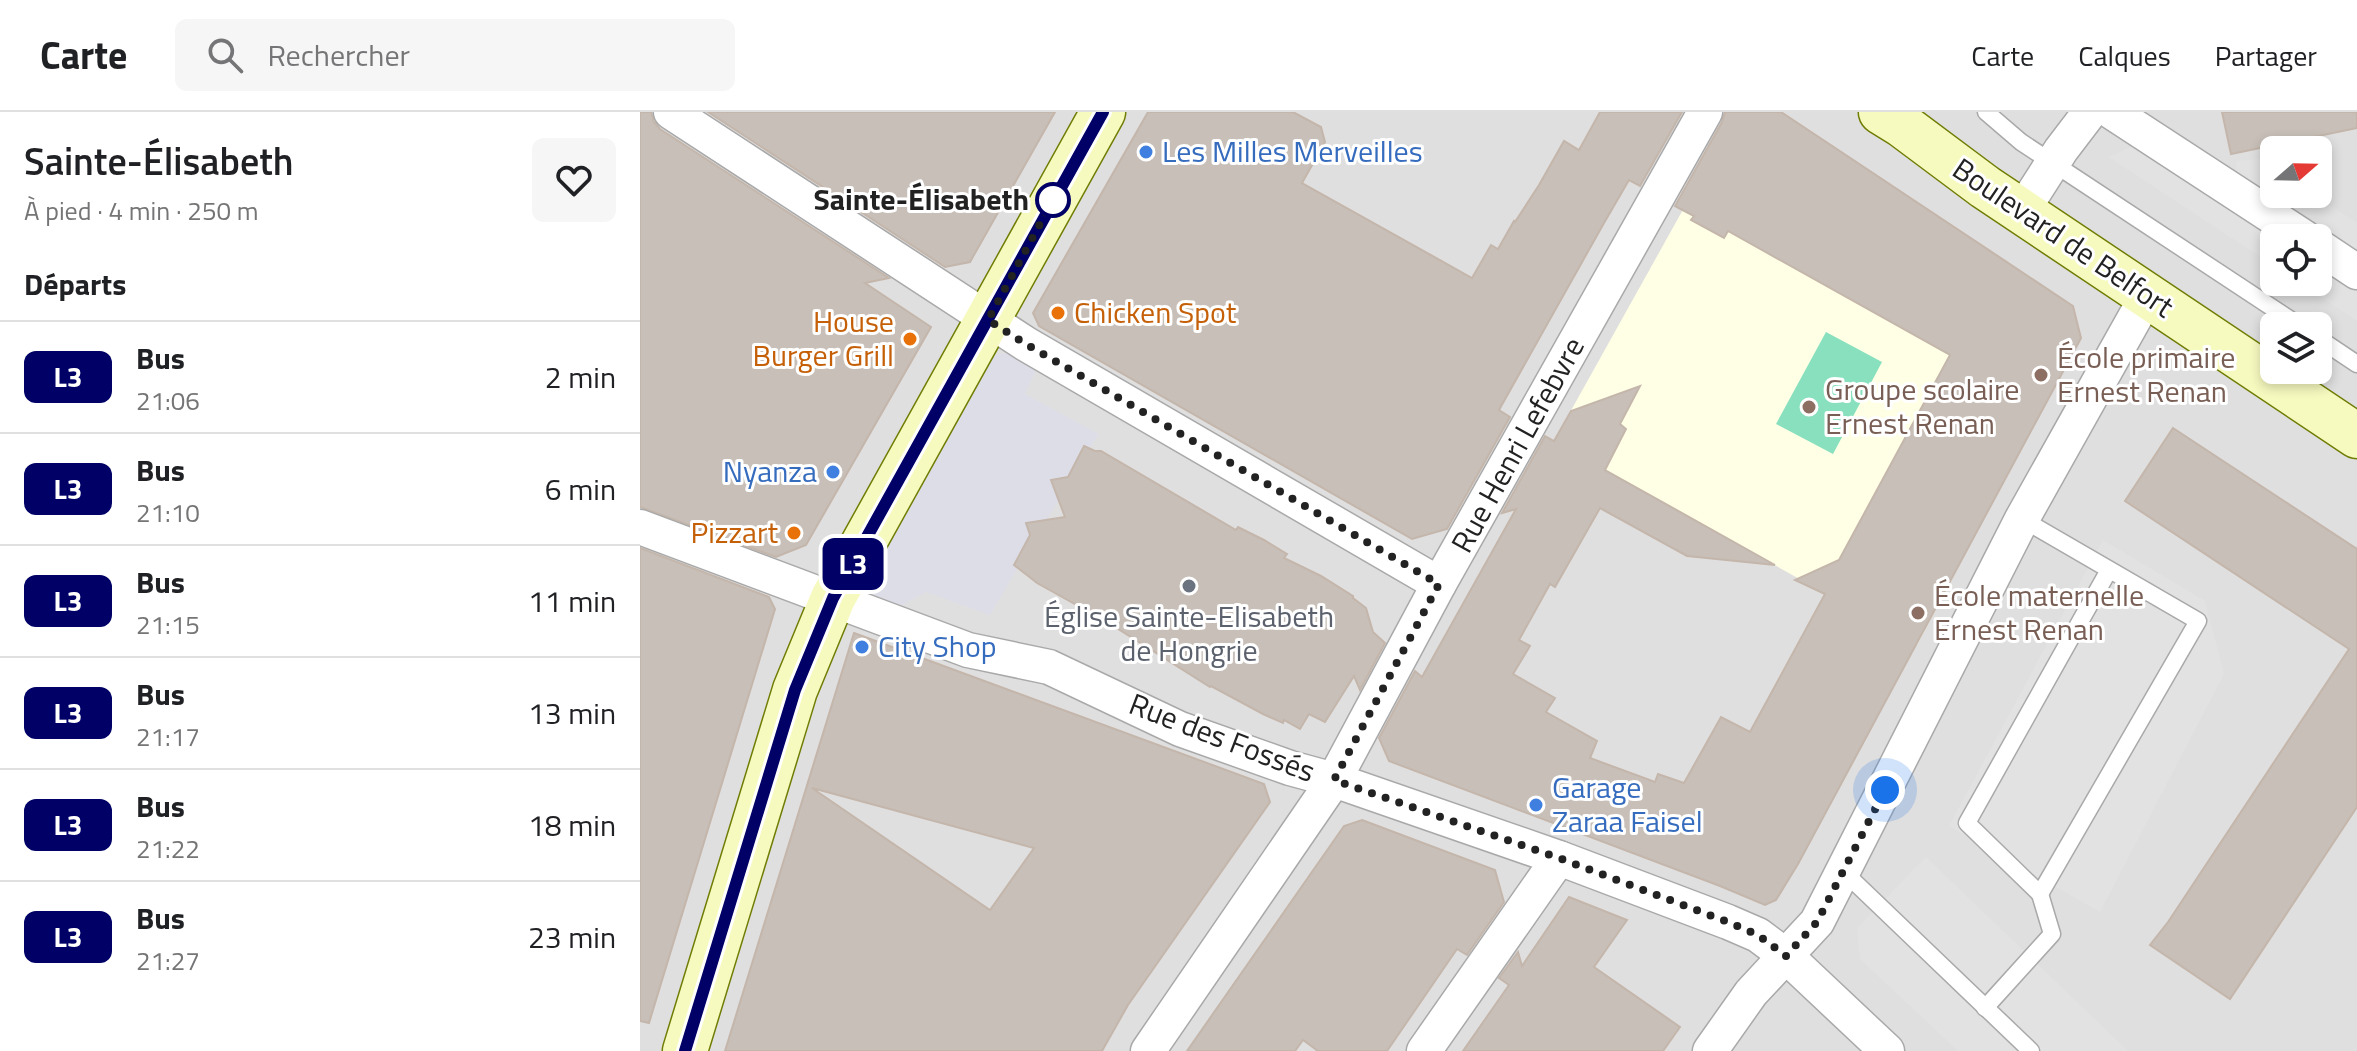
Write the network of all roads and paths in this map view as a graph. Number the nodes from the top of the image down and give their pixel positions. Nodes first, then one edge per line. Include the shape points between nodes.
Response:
1 (671, 112) edge
2 (1103, 112) edge
3 (1705, 112) edge
4 (1986, 112) edge
5 (2090, 112) edge
6 (2112, 112) edge
7 (1886, 114) edge
8 (2052, 163) junction
9 (2022, 211) junction
10 (2284, 224) edge
11 (2332, 255) edge
12 (2357, 272) edge
13 (2147, 296) junction
14 (2279, 312) edge
15 (988, 320) junction
16 (2332, 347) edge
17 (2357, 364) edge
18 (2357, 436) edge
19 (2022, 519) junction
20 (640, 527) edge
21 (2109, 570) junction
22 (1439, 584) junction
23 (833, 598) junction
24 (1334, 780) junction
25 (1559, 858) junction
26 (1843, 871) junction
27 (2040, 894) junction
28 (1786, 956) junction
29 (1985, 1008) junction
30 (685, 1051) edge
31 (1148, 1051) edge
32 (1424, 1051) edge
33 (1710, 1051) edge
34 (1887, 1051) edge
35 (2031, 1051) edge

1 - 15 street
2 - 15 main road
3 - 22 street, Rue Henri Lefebvre
4 - 8 lane, Boulevard de Belfort
5 - 8 street
6 - 10 street
7 - 9 main road, Boulevard de Belfort
8 - 9 street
8 - 14 lane, Boulevard de Belfort
9 - 13 main road, Boulevard de Belfort
11 - 12 street
13 - 18 main road, Boulevard de Belfort
13 - 19 street
15 - 22 street
15 - 23 main road
16 - 17 lane
19 - 21 lane
19 - 26 street
20 - 23 street, Rue des Fossés
21 - 27 lane via 1967,823
21 - 27 lane via 2198,621
22 - 24 street, Rue Henri Lefebvre
23 - 24 street, Rue des Fossés via 968,650 1049,667 1180,729
23 - 30 main road via 791,704
24 - 25 street, Rue des Fossés
24 - 31 street, Rue Henri Lefebvre
25 - 28 street, Rue des Fossés via 1743,928
25 - 32 street
26 - 28 street via 1817,922
26 - 29 lane
27 - 29 lane via 2052,934
28 - 33 street via 1751,993
28 - 34 street, Rue des Fossés
29 - 35 lane

